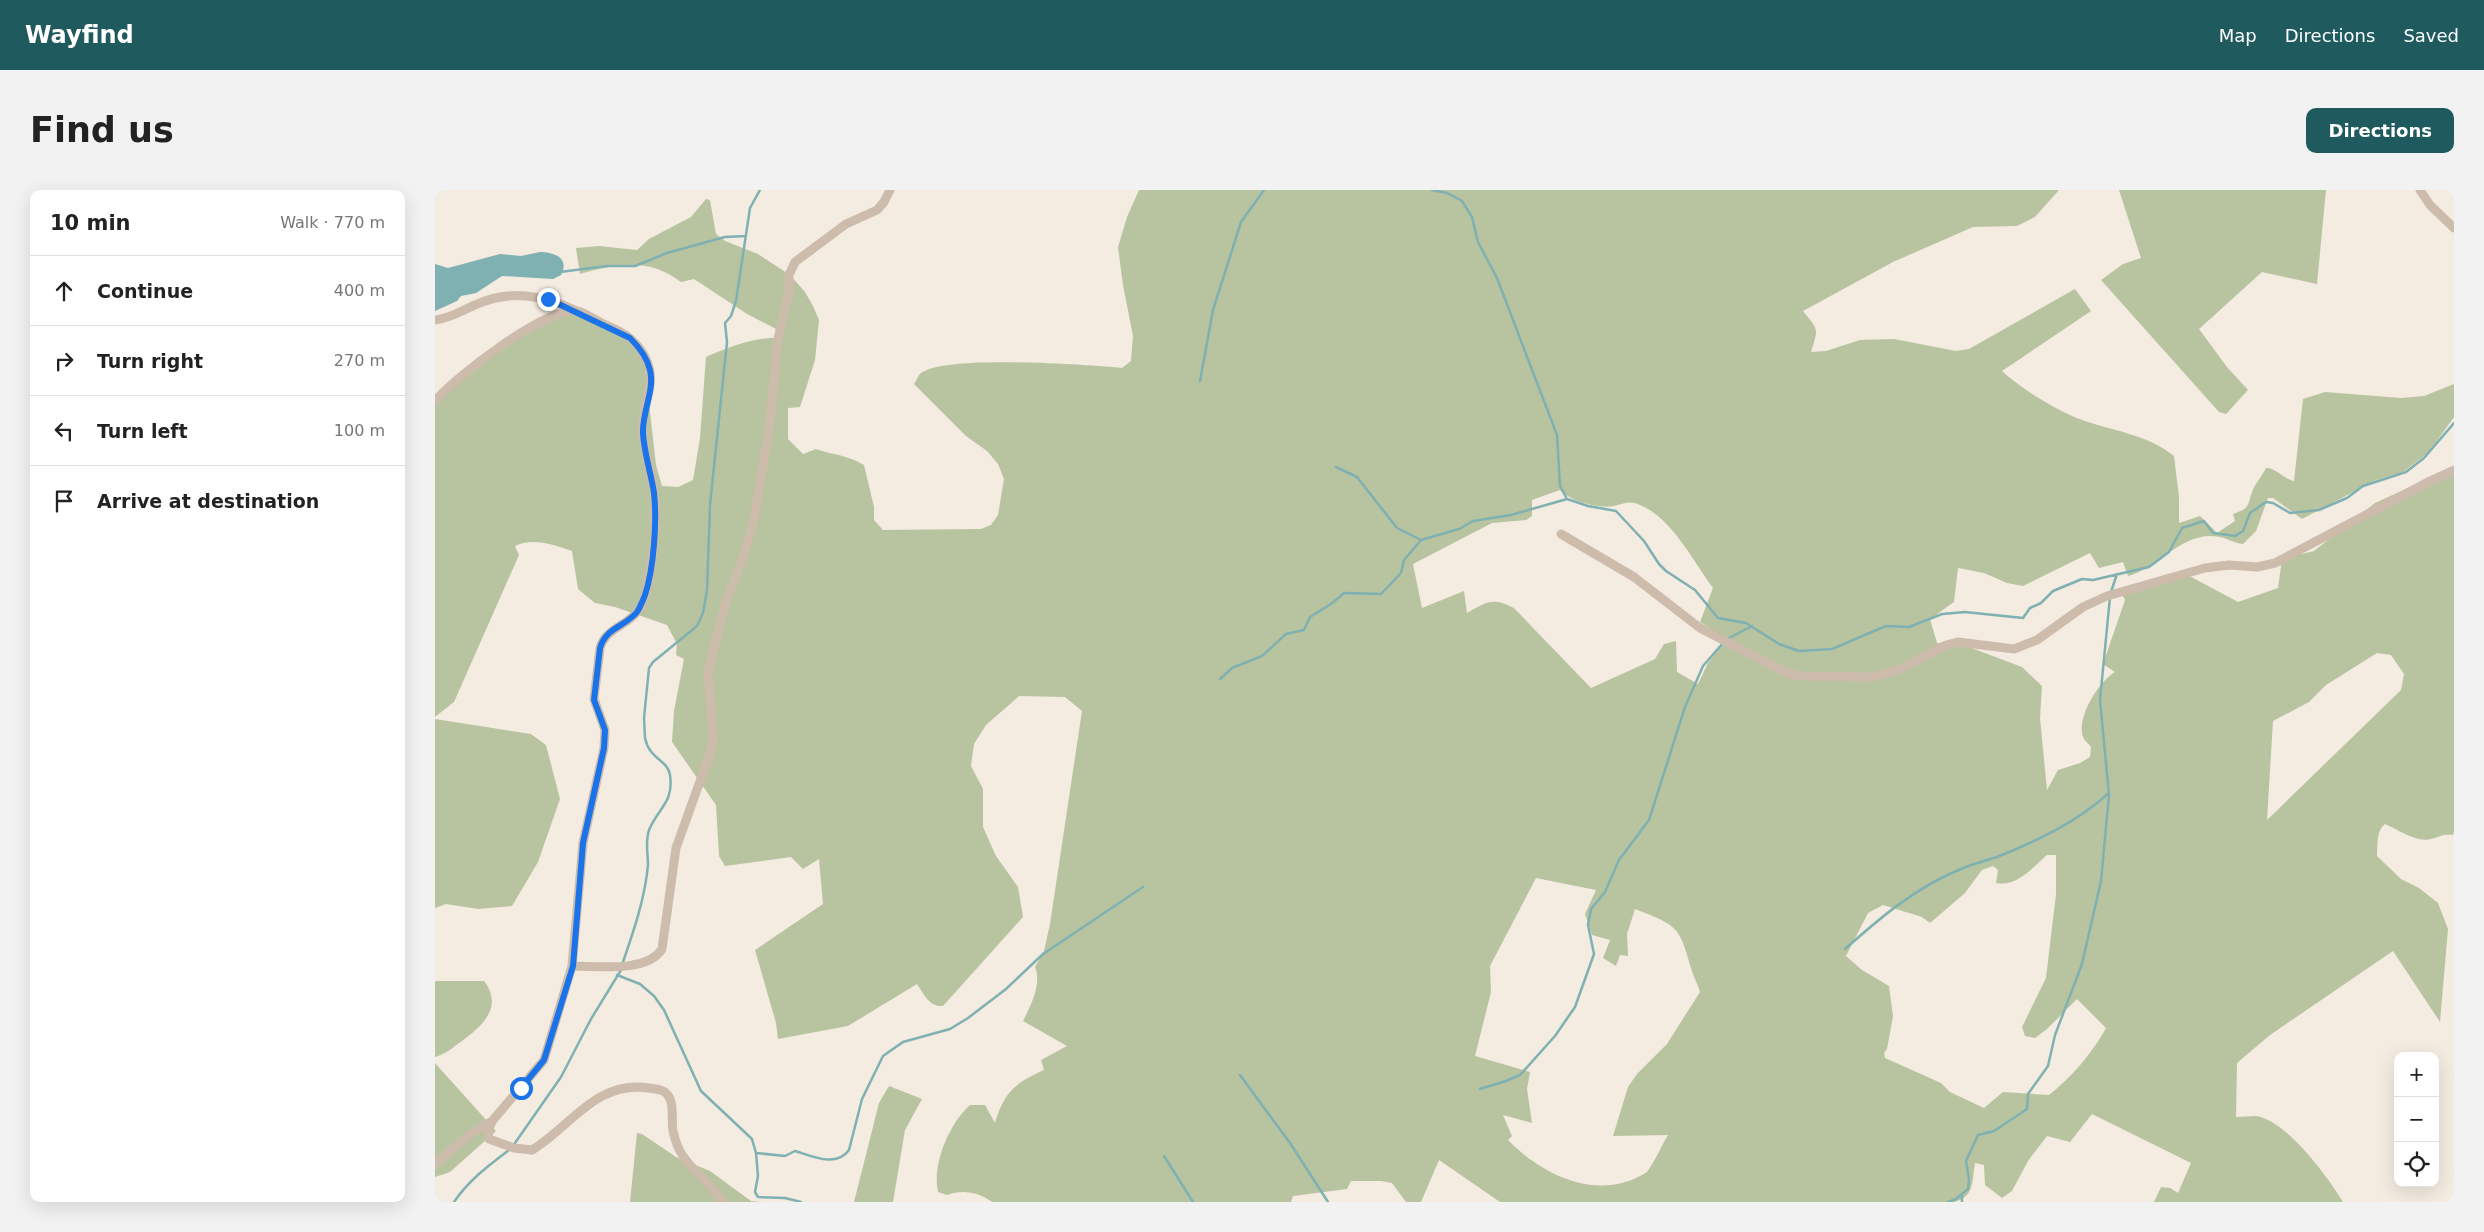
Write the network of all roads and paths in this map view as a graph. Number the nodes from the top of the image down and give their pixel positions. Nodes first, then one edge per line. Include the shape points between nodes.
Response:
1 (889, 190) edge
2 (2421, 190) edge
3 (2454, 228) edge
4 (577, 311) junction
5 (435, 320) edge
6 (435, 401) edge
7 (2454, 470) edge
8 (1561, 534) dead end
9 (573, 966) junction
10 (493, 1120) junction
11 (470, 1134) junction
12 (489, 1139) junction
13 (435, 1164) edge
14 (723, 1202) edge

1 - 9 street via 877,210 846,224 795,262 789,275 754,519 707,672 713,738 676,848 662,949 659,954 631,967
2 - 3 street
4 - 5 street via 541,298 504,295
4 - 6 street via 560,313 525,330 465,373
4 - 9 street via 630,338 646,359 652,382 643,417 643,435 654,494 651,564 645,594 637,612 610,630 600,648 594,700 605,730 604,748 583,843
7 - 8 street via 2275,563 2229,565 2179,574 2083,607 2025,646 2003,649 1958,642 1898,670 1873,676 1840,678 1789,674 1700,628 1634,577
9 - 10 street via 544,1060
10 - 11 street
10 - 12 street via 488,1130
11 - 12 street
11 - 13 street
12 - 14 street via 514,1148 532,1150 599,1098 622,1088 654,1088 667,1094 671,1102 673,1130 683,1156

